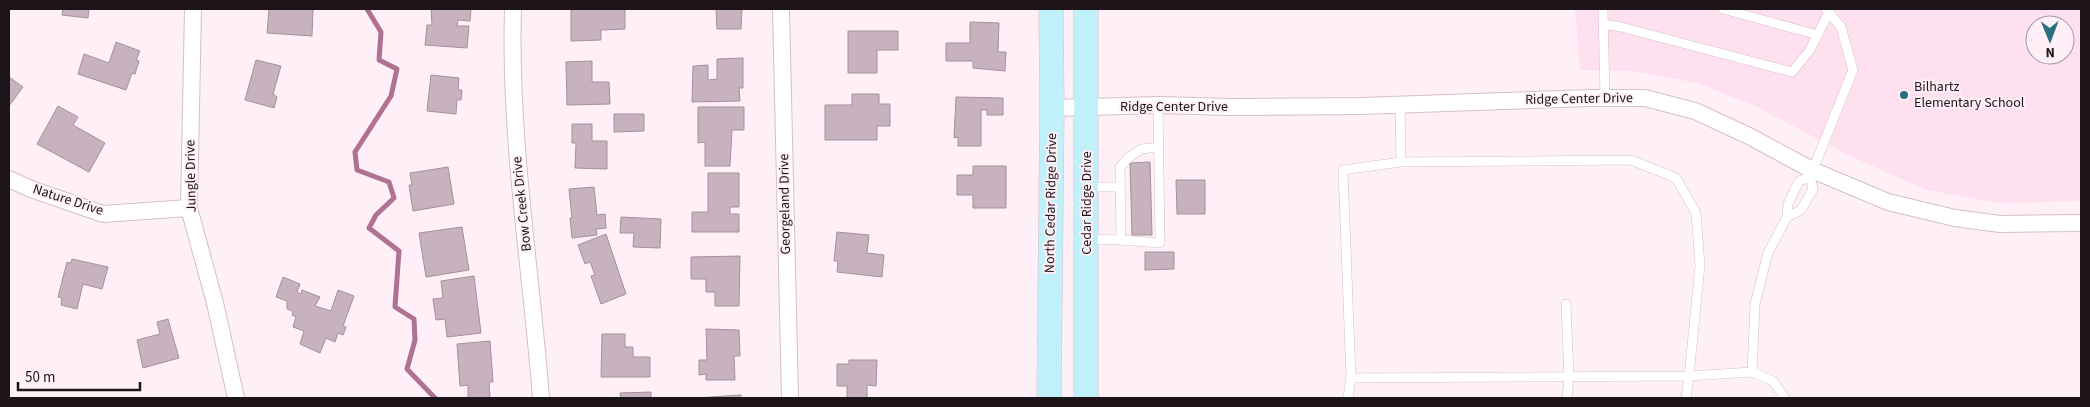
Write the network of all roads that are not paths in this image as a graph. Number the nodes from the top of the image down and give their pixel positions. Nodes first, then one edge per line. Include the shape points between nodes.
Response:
1 (193, 9) edge
2 (513, 9) edge
3 (781, 9) edge
4 (1050, 9) edge
5 (1086, 9) edge
6 (1603, 9) edge
7 (1723, 9) edge
8 (1827, 10) edge
9 (1603, 24) junction
10 (1818, 35) junction
11 (1605, 98) junction
12 (1158, 105) junction
13 (1400, 105) junction
14 (1052, 108) junction
15 (1087, 108) junction
16 (1159, 148) junction
17 (1402, 162) junction
18 (1811, 174) junction
19 (9, 179) edge
20 (1087, 187) junction
21 (1119, 187) junction
22 (189, 208) junction
23 (1787, 217) junction
24 (2081, 223) edge
25 (1086, 239) junction
26 (1121, 240) junction
27 (1566, 304) dead end
28 (1752, 372) junction
29 (1689, 376) junction
30 (1569, 377) junction
31 (1351, 378) junction
32 (236, 398) edge
33 (541, 398) edge
34 (790, 398) edge
35 (1050, 398) edge
36 (1086, 398) edge
37 (1348, 398) edge
38 (1567, 398) edge
39 (1686, 398) edge
40 (1785, 398) edge

1 - 22 street, Jungle Drive
2 - 33 street, Bow Creek Drive via 517,162
3 - 34 street, Georgeland Drive
4 - 14 main road, North Cedar Ridge Drive
5 - 15 main road, Cedar Ridge Drive
6 - 9 lane
7 - 10 lane
8 - 10 lane
8 - 18 lane via 1841,26 1853,70
9 - 10 lane via 1792,72
9 - 11 lane
11 - 13 street, Ridge Center Drive
11 - 18 street, Ridge Center Drive via 1644,98 1695,110 1749,136
12 - 13 street, Ridge Center Drive
12 - 15 street, Ridge Center Drive
12 - 16 lane
13 - 17 lane
14 - 15 street, Ridge Center Drive
14 - 35 main road, North Cedar Ridge Drive
15 - 20 main road, Cedar Ridge Drive
16 - 21 lane via 1141,149 1129,157 1120,167
16 - 26 lane via 1160,243
17 - 29 lane via 1631,160 1676,178 1696,213 1700,265
17 - 31 lane via 1343,170
18 - 23 lane via 1799,182 1788,204
18 - 23 lane via 1813,188 1801,210
18 - 24 street, Ridge Center Drive via 1888,202 1956,218 2000,224
19 - 22 street, Nature Drive via 102,214
20 - 21 lane
20 - 25 main road, Cedar Ridge Drive
21 - 26 lane
22 - 32 street, Jungle Drive
23 - 28 lane via 1768,253 1755,304
25 - 26 lane
25 - 36 main road, Cedar Ridge Drive
27 - 30 lane
28 - 29 lane
28 - 40 lane via 1773,381
29 - 30 lane
29 - 39 lane
30 - 31 lane
30 - 38 lane
31 - 37 lane

